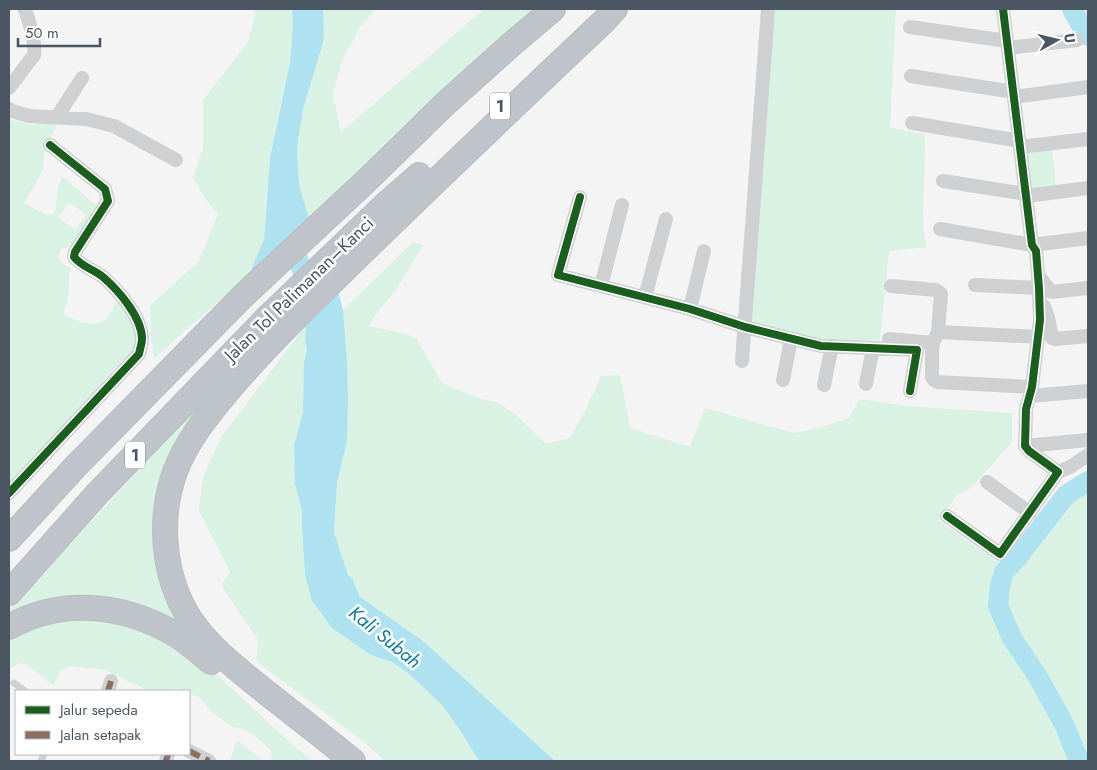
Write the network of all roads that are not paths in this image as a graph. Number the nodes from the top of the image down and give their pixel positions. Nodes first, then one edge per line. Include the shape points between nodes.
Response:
1 (26, 9) edge
2 (553, 9) edge
3 (614, 9) edge
4 (768, 9) edge
5 (1003, 9) edge
6 (910, 27) dead end
7 (1077, 40) dead end
8 (1008, 45) junction
9 (912, 76) dead end
10 (82, 78) dead end
11 (1088, 87) edge
12 (9, 88) edge
13 (1014, 95) junction
14 (9, 109) edge
15 (57, 117) junction
16 (912, 123) dead end
17 (1088, 139) edge
18 (1020, 144) junction
19 (50, 145) dead end
20 (176, 160) dead end
21 (942, 181) dead end
22 (1088, 188) edge
23 (1026, 195) junction
24 (580, 197) dead end
25 (622, 205) dead end
26 (666, 219) dead end
27 (940, 229) dead end
28 (1088, 238) edge
29 (1032, 244) junction
30 (704, 251) dead end
31 (975, 285) dead end
32 (601, 286) junction
33 (891, 286) dead end
34 (1039, 286) junction
35 (1088, 288) edge
36 (645, 297) junction
37 (690, 309) junction
38 (744, 327) junction
39 (271, 328) junction
40 (1088, 336) edge
41 (936, 337) junction
42 (791, 338) junction
43 (889, 338) dead end
44 (1038, 342) junction
45 (1088, 342) edge
46 (832, 346) junction
47 (873, 348) junction
48 (742, 361) dead end
49 (783, 380) dead end
50 (866, 384) dead end
51 (824, 385) dead end
52 (910, 391) dead end
53 (1088, 391) edge
54 (1031, 392) junction
55 (1088, 440) edge
56 (1025, 446) junction
57 (1088, 455) edge
58 (1058, 472) junction
59 (987, 482) dead end
60 (9, 493) edge
61 (1030, 513) junction
62 (947, 516) dead end
63 (9, 539) edge
64 (9, 593) edge
65 (9, 627) edge
66 (14, 683) dead end
67 (24, 690) edge
68 (190, 752) edge
69 (209, 761) edge
70 (329, 761) edge
71 (353, 761) edge

1 - 12 street via 34,55
2 - 63 highway, Jalan Tol Palimanan–Kanci / 1 via 445,104 244,294
3 - 39 highway via 392,210
4 - 38 street
5 - 8 street
6 - 8 street
7 - 8 street
8 - 13 street
9 - 13 street
10 - 15 street
11 - 13 street
13 - 18 street
14 - 15 street via 29,116
15 - 20 street via 86,119 114,126
16 - 18 street
17 - 18 street
18 - 23 street
19 - 60 street via 106,189 108,201 74,257 102,276 129,304 140,326 142,339 138,354
21 - 23 street
22 - 23 street
23 - 29 street
24 - 32 street via 558,275
25 - 32 street
26 - 36 street
27 - 29 street
28 - 29 street
29 - 34 street via 1036,251
30 - 37 street
31 - 34 street
32 - 36 street
33 - 41 street via 936,290 941,294
34 - 35 street via 1051,292
34 - 40 street via 1052,338
34 - 44 street
36 - 37 street
37 - 38 street
38 - 42 street
38 - 48 street
39 - 64 highway, Jalan Tol Palimanan–Kanci / 1 via 97,494
39 - 71 highway via 240,376 191,440 176,471 166,517 166,549 181,604 202,635 231,664
41 - 43 street
41 - 44 street
41 - 54 street via 931,355 932,377 937,382
42 - 46 street
42 - 49 street
44 - 45 street
44 - 54 street
46 - 47 street
46 - 51 street
47 - 50 street
47 - 52 street via 917,350
53 - 54 street
54 - 56 street via 1026,409
55 - 56 street
56 - 58 street
57 - 58 street
58 - 61 street
59 - 61 street
61 - 62 street via 1000,554
65 - 70 highway via 34,616 75,607 138,616 196,649
66 - 67 lane
68 - 69 street

